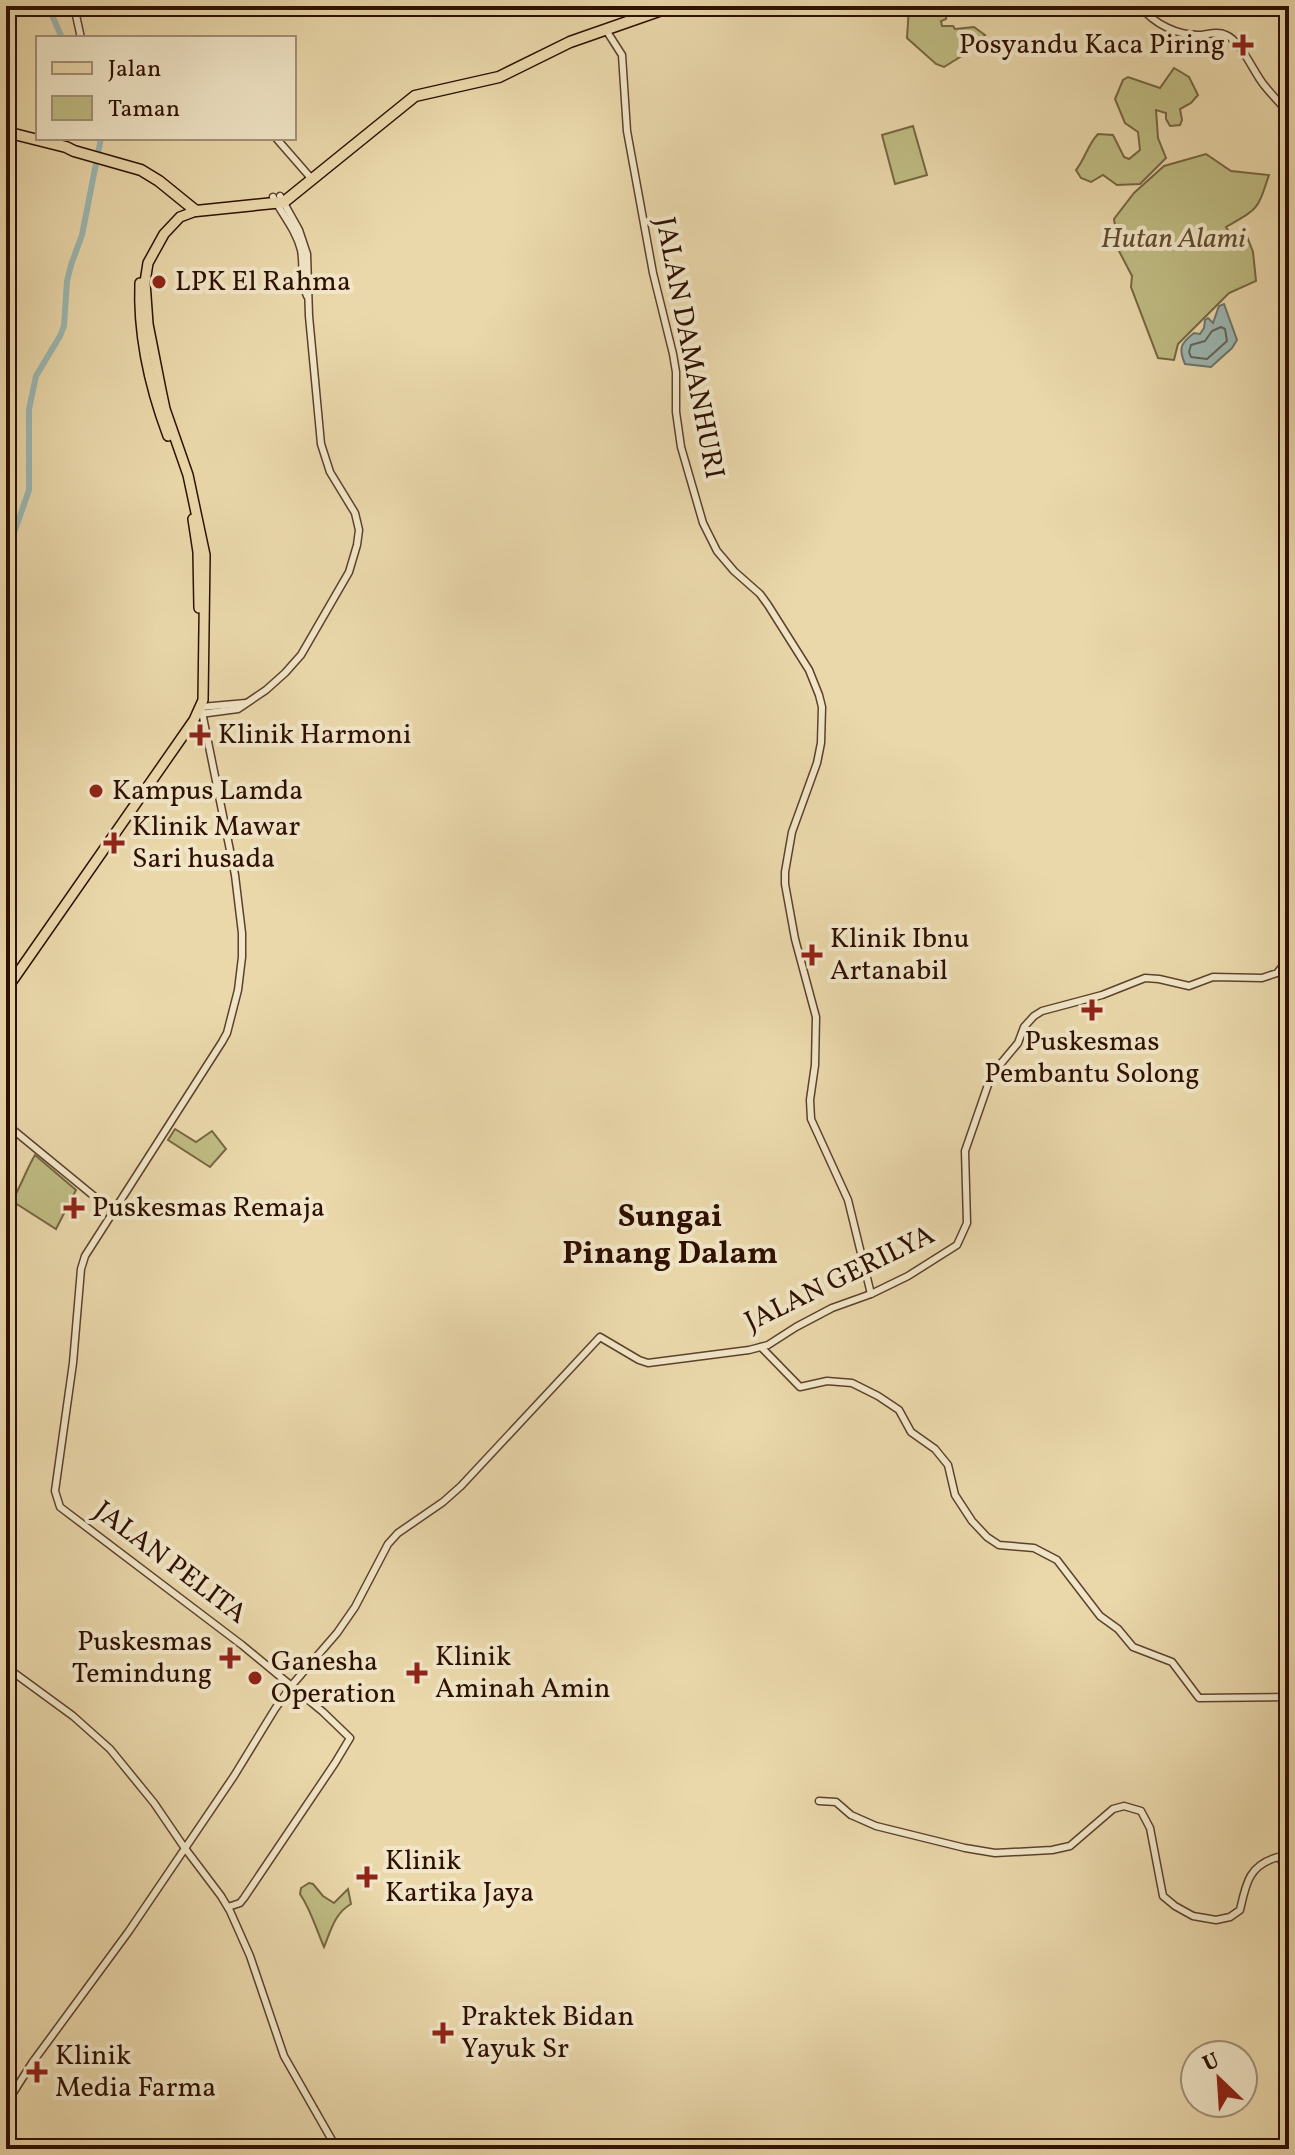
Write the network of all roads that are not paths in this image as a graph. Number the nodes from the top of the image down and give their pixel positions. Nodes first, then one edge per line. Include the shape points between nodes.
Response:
1 (74, 6) edge
2 (661, 6) edge
3 (673, 6) edge
4 (1140, 6) edge
5 (605, 27) junction
6 (81, 36) edge
7 (495, 75) junction
8 (1289, 114) edge
9 (6, 134) edge
10 (278, 140) edge
11 (310, 177) junction
12 (278, 199) junction
13 (192, 208) junction
14 (196, 715) junction
15 (207, 736) joint
16 (1289, 958) edge
17 (6, 983) edge
18 (6, 990) edge
19 (6, 1124) edge
20 (112, 1211) junction
21 (871, 1294) junction
22 (761, 1347) junction
23 (6, 1667) edge
24 (292, 1685) junction
25 (1289, 1697) edge
26 (819, 1801) dead end
27 (184, 1847) junction
28 (228, 1907) junction
29 (1289, 1908) edge
30 (6, 2104) edge
31 (337, 2149) edge

1 - 6 street
2 - 5 highway
3 - 5 highway
4 - 8 street via 1175,31 1228,36
5 - 7 highway via 564,40
5 - 21 street, JALAN DAMANHURI via 622,55 627,131 673,354 681,447 703,523 717,551 768,605 809,670 822,707 817,763 789,842 785,884 816,1017 811,1119 848,1200
7 - 11 highway via 409,94
7 - 12 highway via 415,96
9 - 13 highway via 141,170
10 - 11 street
11 - 12 highway
12 - 13 highway
12 - 14 street via 306,262 303,288 321,444 330,472 355,513 357,545 349,572 301,655 246,703
13 - 14 main road via 178,212 147,252 139,298 153,391 205,555
14 - 15 main road
14 - 17 main road
14 - 18 main road
15 - 20 street via 239,906 238,990 227,1033
16 - 21 street, JALAN GERILYA via 1268,977 1213,977 1189,986 1145,978 1038,1013 993,1073 965,1151 967,1223 957,1245
19 - 20 street
20 - 24 street, JALAN PELITA via 81,1269 55,1491 59,1506
21 - 22 street, JALAN GERILYA via 832,1308
22 - 24 street, JALAN GERILYA via 648,1363 600,1337 461,1486 396,1535 337,1633
22 - 25 street via 800,1387 852,1383 899,1410 911,1432 946,1463 955,1495 987,1537 999,1545 1034,1548 1057,1560 1100,1616 1133,1647 1172,1662 1199,1698
23 - 27 street via 110,1749
24 - 27 street
24 - 28 street, JALAN PELITA via 350,1740 244,1898
26 - 29 street via 836,1802 876,1826 995,1853 1070,1846 1113,1809 1124,1806 1141,1811 1150,1828 1163,1896 1175,1906 1193,1916 1230,1917 1240,1910 1245,1885 1257,1866 1278,1857
27 - 28 street
27 - 30 street
28 - 31 street via 284,2056

